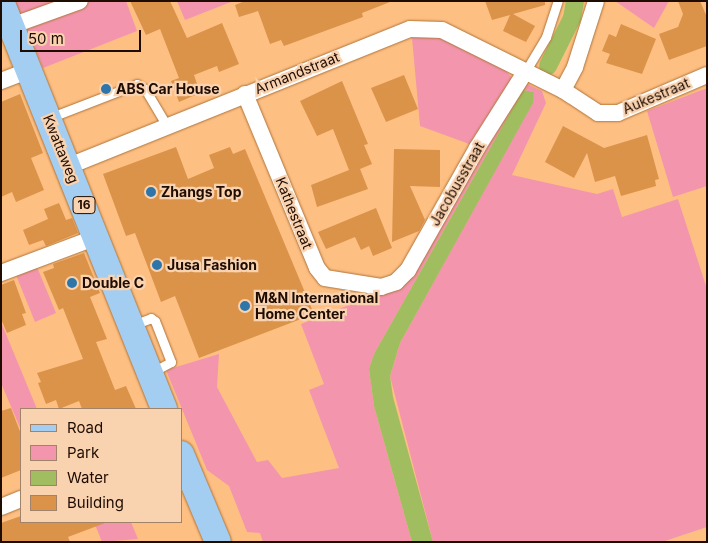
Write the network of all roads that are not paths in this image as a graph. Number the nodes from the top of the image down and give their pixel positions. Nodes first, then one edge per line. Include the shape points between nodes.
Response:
1 (80, 1) edge
2 (558, 1) edge
3 (596, 1) edge
4 (1, 2) edge
5 (11, 26) junction
6 (29, 70) junction
7 (525, 72) junction
8 (707, 75) edge
9 (1, 81) edge
10 (563, 90) junction
11 (245, 94) junction
12 (49, 118) junction
13 (166, 126) junction
14 (69, 166) junction
15 (97, 237) junction
16 (1, 273) edge
17 (381, 287) joint
18 (164, 408) edge
19 (182, 456) edge
20 (20, 499) edge
21 (1, 507) edge
22 (218, 542) edge

1 - 5 street
2 - 7 lane via 546,37
3 - 10 street via 575,67
4 - 5 main road, Kwattaweg / 16
5 - 6 main road, Kwattaweg / 16
6 - 9 street
6 - 12 main road, Kwattaweg / 16
7 - 10 street, Aukestraat
7 - 11 street, Armandstraat via 442,30 410,29
7 - 17 street, Jacobusstraat via 477,148 408,270 396,282
8 - 10 street, Aukestraat via 618,113 598,113
11 - 13 street, Armandstraat
11 - 17 street, Kathestraat via 317,268 325,278
12 - 13 lane via 137,84 145,89
12 - 14 main road, Kwattaweg / 16
13 - 14 street, Armandstraat
14 - 15 main road, Kwattaweg / 16
15 - 16 street
15 - 18 main road, Kwattaweg / 16
19 - 22 main road
20 - 21 street

